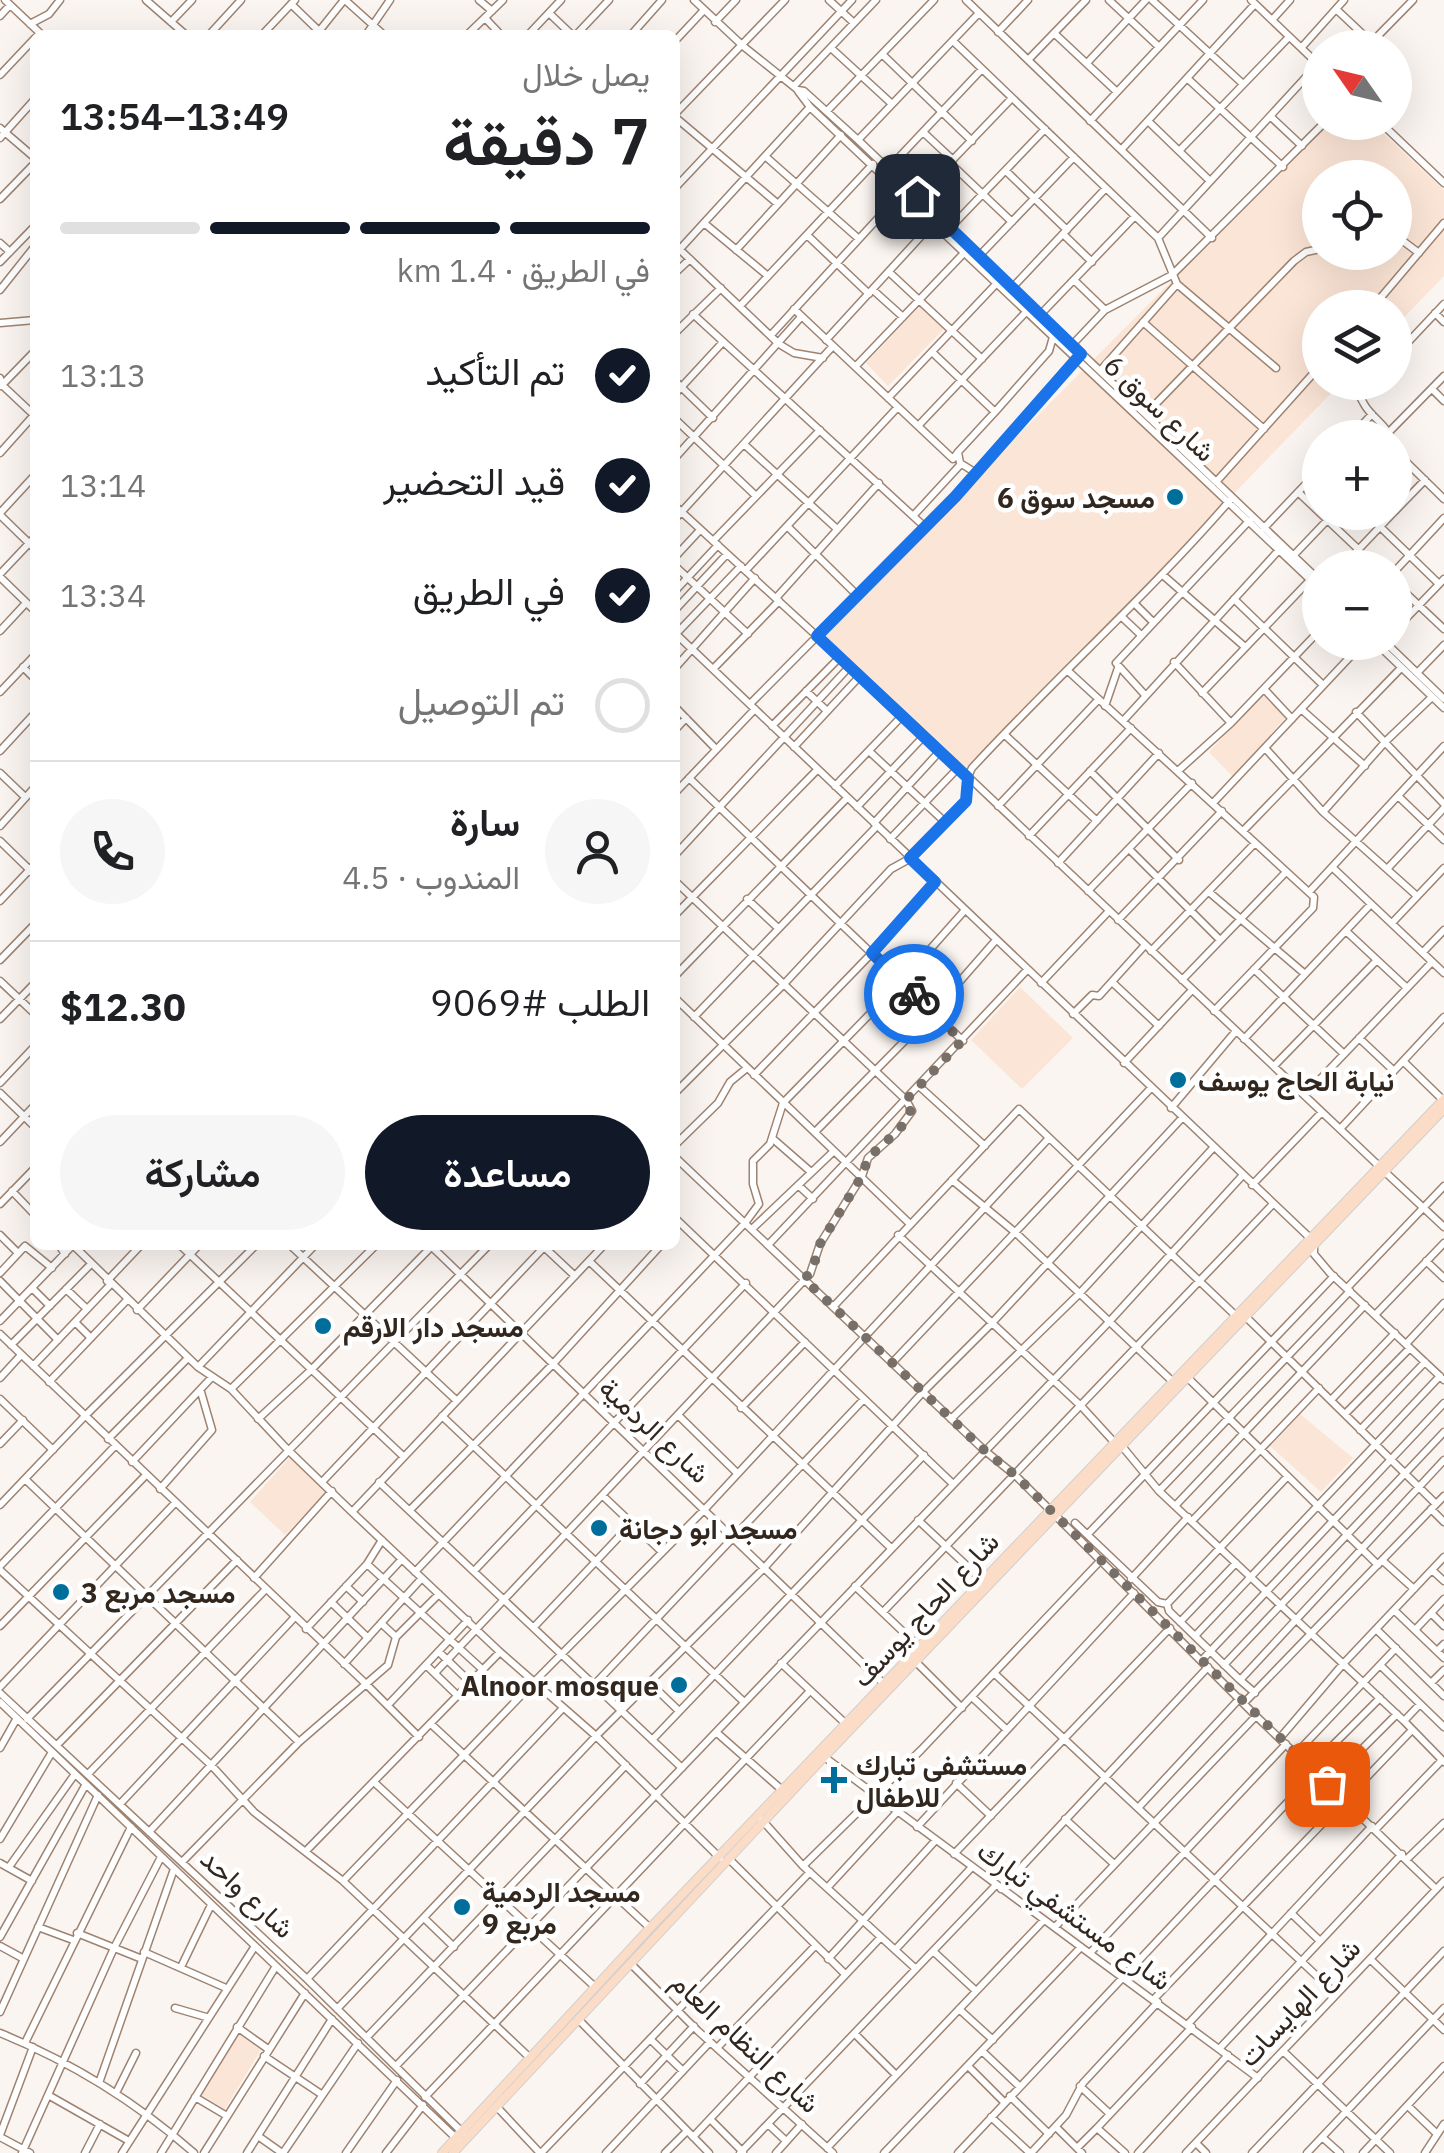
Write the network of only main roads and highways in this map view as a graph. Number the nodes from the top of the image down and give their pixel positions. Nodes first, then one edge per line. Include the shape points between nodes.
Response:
1 (1444, 1100) edge
2 (1444, 1109) edge
3 (1382, 1169) junction
4 (1312, 1241) junction
5 (1118, 1443) junction
6 (1051, 1513) junction
7 (887, 1688) junction
8 (821, 1755) junction
9 (760, 1818) junction
10 (724, 1860) junction
11 (461, 2137) junction
12 (442, 2153) edge
13 (453, 2153) edge

1 - 3 main road, شارع الحاج يوسف
2 - 3 main road, شارع الحاج يوسف
3 - 4 main road, شارع الحاج يوسف
4 - 5 main road, شارع الحاج يوسف
4 - 5 main road, شارع الحاج يوسف via 1247,1318
5 - 6 main road, شارع الحاج يوسف
6 - 7 main road, شارع الحاج يوسف
6 - 7 main road, شارع الحاج يوسف
7 - 8 main road, شارع الحاج يوسف
7 - 8 main road, شارع الحاج يوسف
8 - 9 main road, شارع الحاج يوسف
8 - 9 main road, شارع الحاج يوسف
9 - 10 main road, شارع الحاج يوسف
10 - 11 main road, شارع الحاج يوسف
10 - 11 main road, شارع الحاج يوسف via 650,1928
11 - 12 main road, شارع الحاج يوسف
11 - 13 main road, شارع الحاج يوسف

